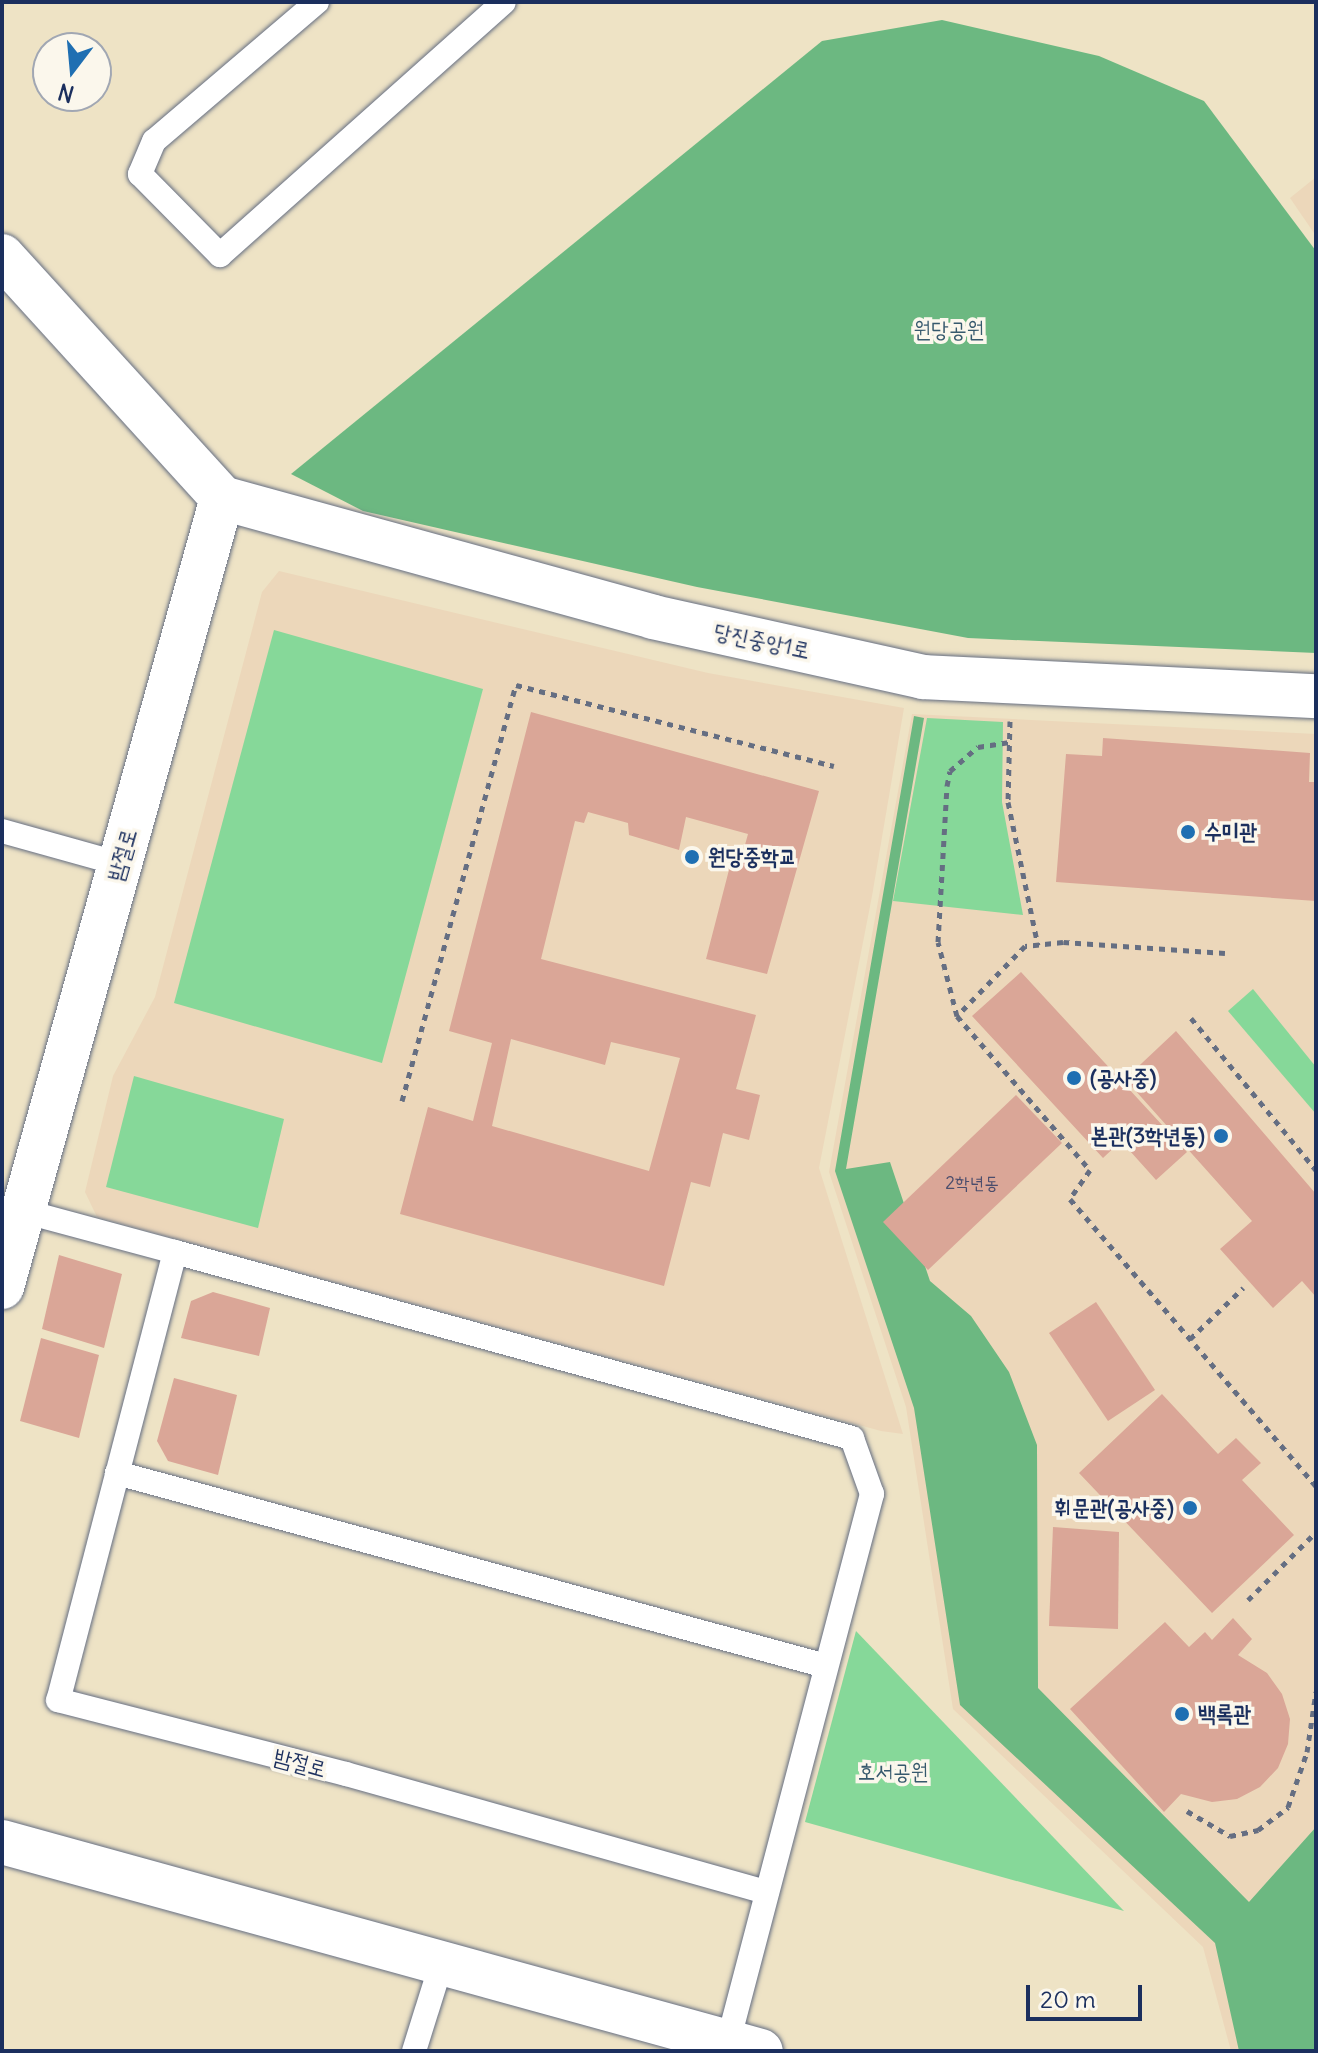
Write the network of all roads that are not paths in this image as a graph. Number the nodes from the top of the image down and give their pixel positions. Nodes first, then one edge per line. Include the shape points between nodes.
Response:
1 (317, 2) edge
2 (504, 2) edge
3 (2, 256) edge
4 (222, 498) junction
5 (1316, 696) edge
6 (2, 831) edge
7 (120, 864) junction
8 (23, 1211) junction
9 (175, 1252) junction
10 (2, 1287) edge
11 (117, 1473) junction
12 (826, 1666) junction
13 (2, 1842) edge
14 (767, 1892) junction
15 (441, 1965) junction
16 (744, 2047) edge
17 (414, 2051) edge

1 - 2 lane via 154,141 140,174 220,255
3 - 4 street
4 - 5 street, 당진중앙1로 via 653,617 923,677
4 - 7 street, 밤절로
6 - 7 lane
7 - 8 street, 밤절로
8 - 9 lane
8 - 10 street, 밤절로
9 - 11 lane, 밤절로
9 - 12 lane via 852,1438 872,1494
11 - 12 lane
11 - 14 lane, 밤절로 via 58,1700
12 - 14 lane
13 - 15 street
14 - 16 lane
15 - 16 street
15 - 17 lane

